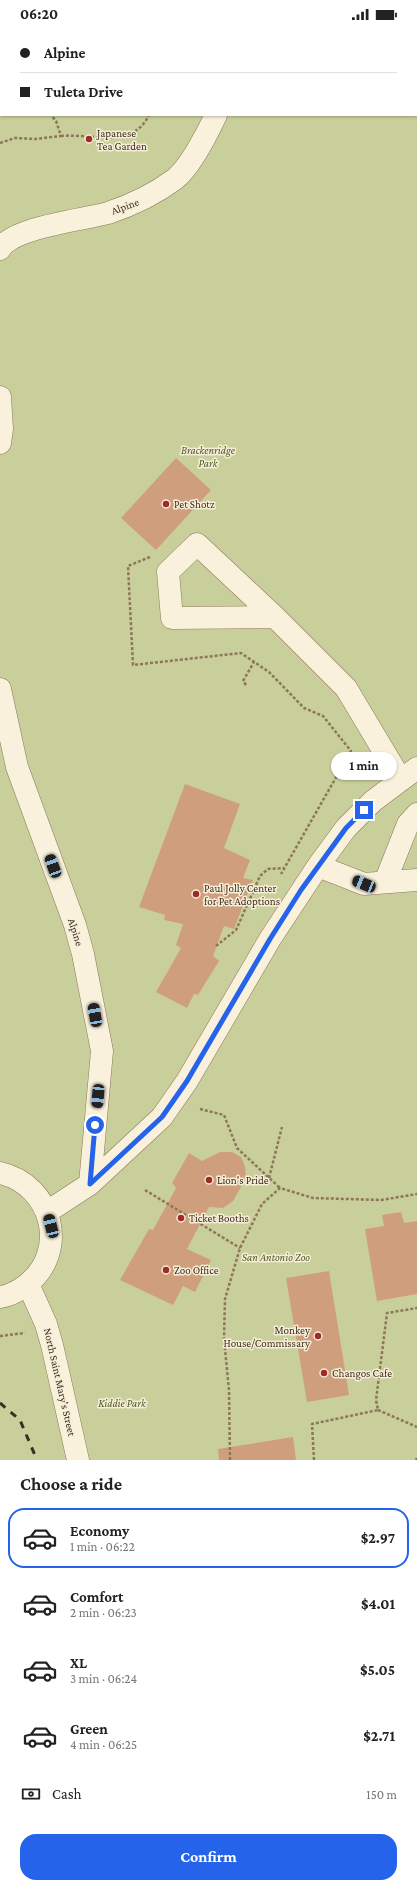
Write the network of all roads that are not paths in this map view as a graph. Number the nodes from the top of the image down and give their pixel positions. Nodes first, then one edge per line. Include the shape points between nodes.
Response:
1 (215, 116) edge
2 (0, 249) edge
3 (0, 397) edge
4 (0, 443) edge
5 (275, 617) junction
6 (0, 689) edge
7 (409, 774) edge
8 (417, 814) edge
9 (318, 866) junction
10 (417, 880) edge
11 (384, 882) junction
12 (0, 1173) edge
13 (90, 1184) junction
14 (47, 1212) junction
15 (28, 1284) junction
16 (0, 1297) edge
17 (78, 1460) edge

1 - 2 street, Alpine via 194,155 177,178 144,199 108,213 18,235 3,244
3 - 4 street
5 - 5 street via 197,544 168,572 172,618
5 - 7 street via 346,688
6 - 13 street, Alpine via 17,767 75,925 102,1051
7 - 9 street via 373,801 352,822
8 - 11 street via 408,824
9 - 11 street via 364,884
9 - 13 street via 270,939 187,1081 162,1117
10 - 11 street
12 - 14 street via 21,1181 36,1194
13 - 14 street
14 - 15 street via 51,1226 48,1256 41,1270
15 - 16 street
15 - 17 street, North Saint Mary's Street via 46,1324 52,1345

